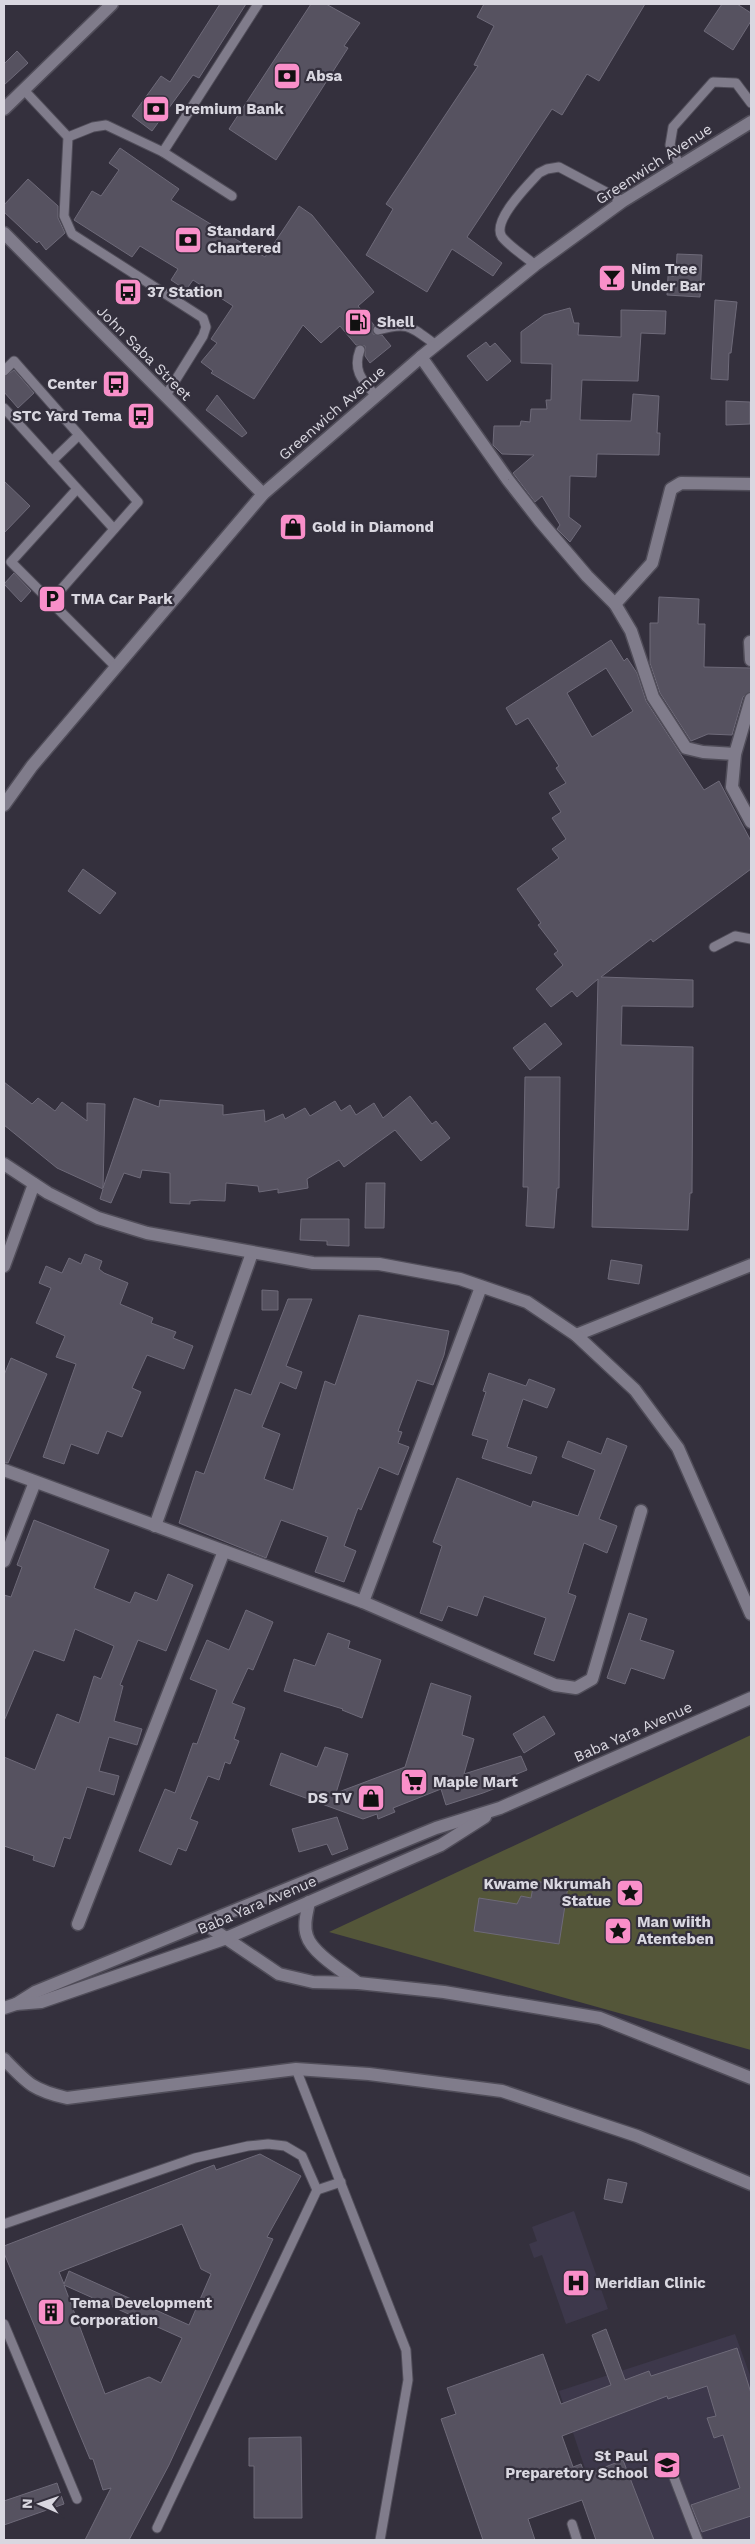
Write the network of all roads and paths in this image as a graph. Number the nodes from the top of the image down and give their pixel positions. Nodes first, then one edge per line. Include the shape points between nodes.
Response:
1 (112, 4) edge
2 (258, 4) edge
3 (24, 90) junction
4 (751, 103) edge
5 (4, 109) edge
6 (751, 122) edge
7 (68, 137) junction
8 (163, 152) junction
9 (680, 166) junction
10 (232, 196) dead end
11 (623, 201) junction
12 (4, 233) edge
13 (535, 265) junction
14 (378, 330) dead end
15 (436, 344) junction
16 (360, 350) dead end
17 (422, 357) junction
18 (4, 371) edge
19 (376, 396) junction
20 (165, 397) junction
21 (4, 408) edge
22 (79, 435) junction
23 (52, 461) junction
24 (751, 484) edge
25 (77, 489) junction
26 (263, 494) junction
27 (114, 529) junction
28 (50, 602) junction
29 (615, 604) junction
30 (750, 642) dead end
31 (751, 660) edge
32 (116, 667) junction
33 (751, 699) edge
34 (735, 754) junction
35 (4, 805) edge
36 (751, 822) edge
37 (751, 938) edge
38 (714, 947) dead end
39 (4, 1164) edge
40 (34, 1184) junction
41 (252, 1253) junction
42 (751, 1265) edge
43 (4, 1266) edge
44 (481, 1287) junction
45 (576, 1335) junction
46 (4, 1470) edge
47 (35, 1482) junction
48 (641, 1511) dead end
49 (155, 1526) junction
50 (224, 1551) junction
51 (4, 1561) edge
52 (362, 1602) junction
53 (751, 1614) edge
54 (751, 1698) edge
55 (500, 1808) junction
56 (309, 1902) junction
57 (78, 1924) dead end
58 (205, 1924) junction
59 (224, 1939) junction
60 (358, 1983) junction
61 (10, 2006) edge
62 (4, 2059) edge
63 (296, 2069) junction
64 (751, 2078) edge
65 (341, 2182) junction
66 (751, 2184) edge
67 (317, 2190) junction
68 (4, 2224) edge
69 (4, 2324) edge
70 (668, 2462) dead end
71 (77, 2499) dead end
72 (572, 2524) dead end
73 (157, 2528) dead end
74 (380, 2540) edge
75 (578, 2540) edge
76 (698, 2540) edge

1 - 3 street
2 - 8 lane
3 - 5 street
3 - 7 lane
4 - 9 lane via 736,83 713,82 673,126 670,145
6 - 9 street, Greenwich Avenue
7 - 8 lane via 106,125
7 - 20 lane via 64,216 72,234 203,318 206,327 203,336
8 - 10 lane
9 - 11 street, Greenwich Avenue
11 - 13 street, Greenwich Avenue
11 - 13 lane via 559,167 539,173 499,225 502,236
12 - 20 street, John Saba Street
13 - 15 street, Greenwich Avenue
14 - 15 lane via 399,324 411,327
15 - 17 street, Greenwich Avenue
16 - 19 lane via 356,360 358,374
17 - 19 street, Greenwich Avenue
17 - 29 street via 540,521
18 - 22 lane via 14,361
19 - 26 street, Greenwich Avenue
20 - 26 street, John Saba Street
21 - 23 lane
22 - 23 lane
22 - 27 lane via 138,502
23 - 25 lane
24 - 29 street via 681,483 671,489 652,563
25 - 27 lane
25 - 28 lane via 11,562
26 - 32 street, Greenwich Avenue
27 - 28 lane
28 - 32 lane
29 - 34 street via 631,631 653,697 686,748
30 - 31 street
32 - 35 street, Greenwich Avenue via 32,766
33 - 34 street
34 - 36 street via 732,787
37 - 38 lane via 735,936
39 - 40 street
40 - 41 street via 98,1218 146,1233
40 - 43 street
41 - 44 street via 313,1263 379,1264
41 - 49 street
42 - 45 street
44 - 45 street via 527,1302
44 - 52 street
45 - 53 street via 635,1390 678,1448
46 - 47 street
47 - 49 street
47 - 51 street
48 - 52 street via 592,1678 576,1688 555,1685
49 - 50 street
50 - 52 street
50 - 57 street
54 - 55 street, Baba Yara Avenue
55 - 56 street, Baba Yara Avenue via 441,1845
55 - 58 street, Baba Yara Avenue via 436,1828
56 - 59 street, Baba Yara Avenue
56 - 60 street via 305,1926 307,1938 323,1957
58 - 59 street
58 - 61 street, Baba Yara Avenue via 35,1992
59 - 60 street via 279,1974 313,1982
59 - 61 street, Baba Yara Avenue via 41,2002
60 - 64 street via 444,1992 600,2018
62 - 63 street via 41,2092 67,2098
63 - 65 lane
63 - 66 street via 368,2074 502,2091 637,2136
65 - 67 lane
65 - 74 lane via 406,2350 408,2380
67 - 68 lane via 302,2156 285,2146 248,2146 195,2158
67 - 73 lane
69 - 71 lane
70 - 76 lane
72 - 75 lane

